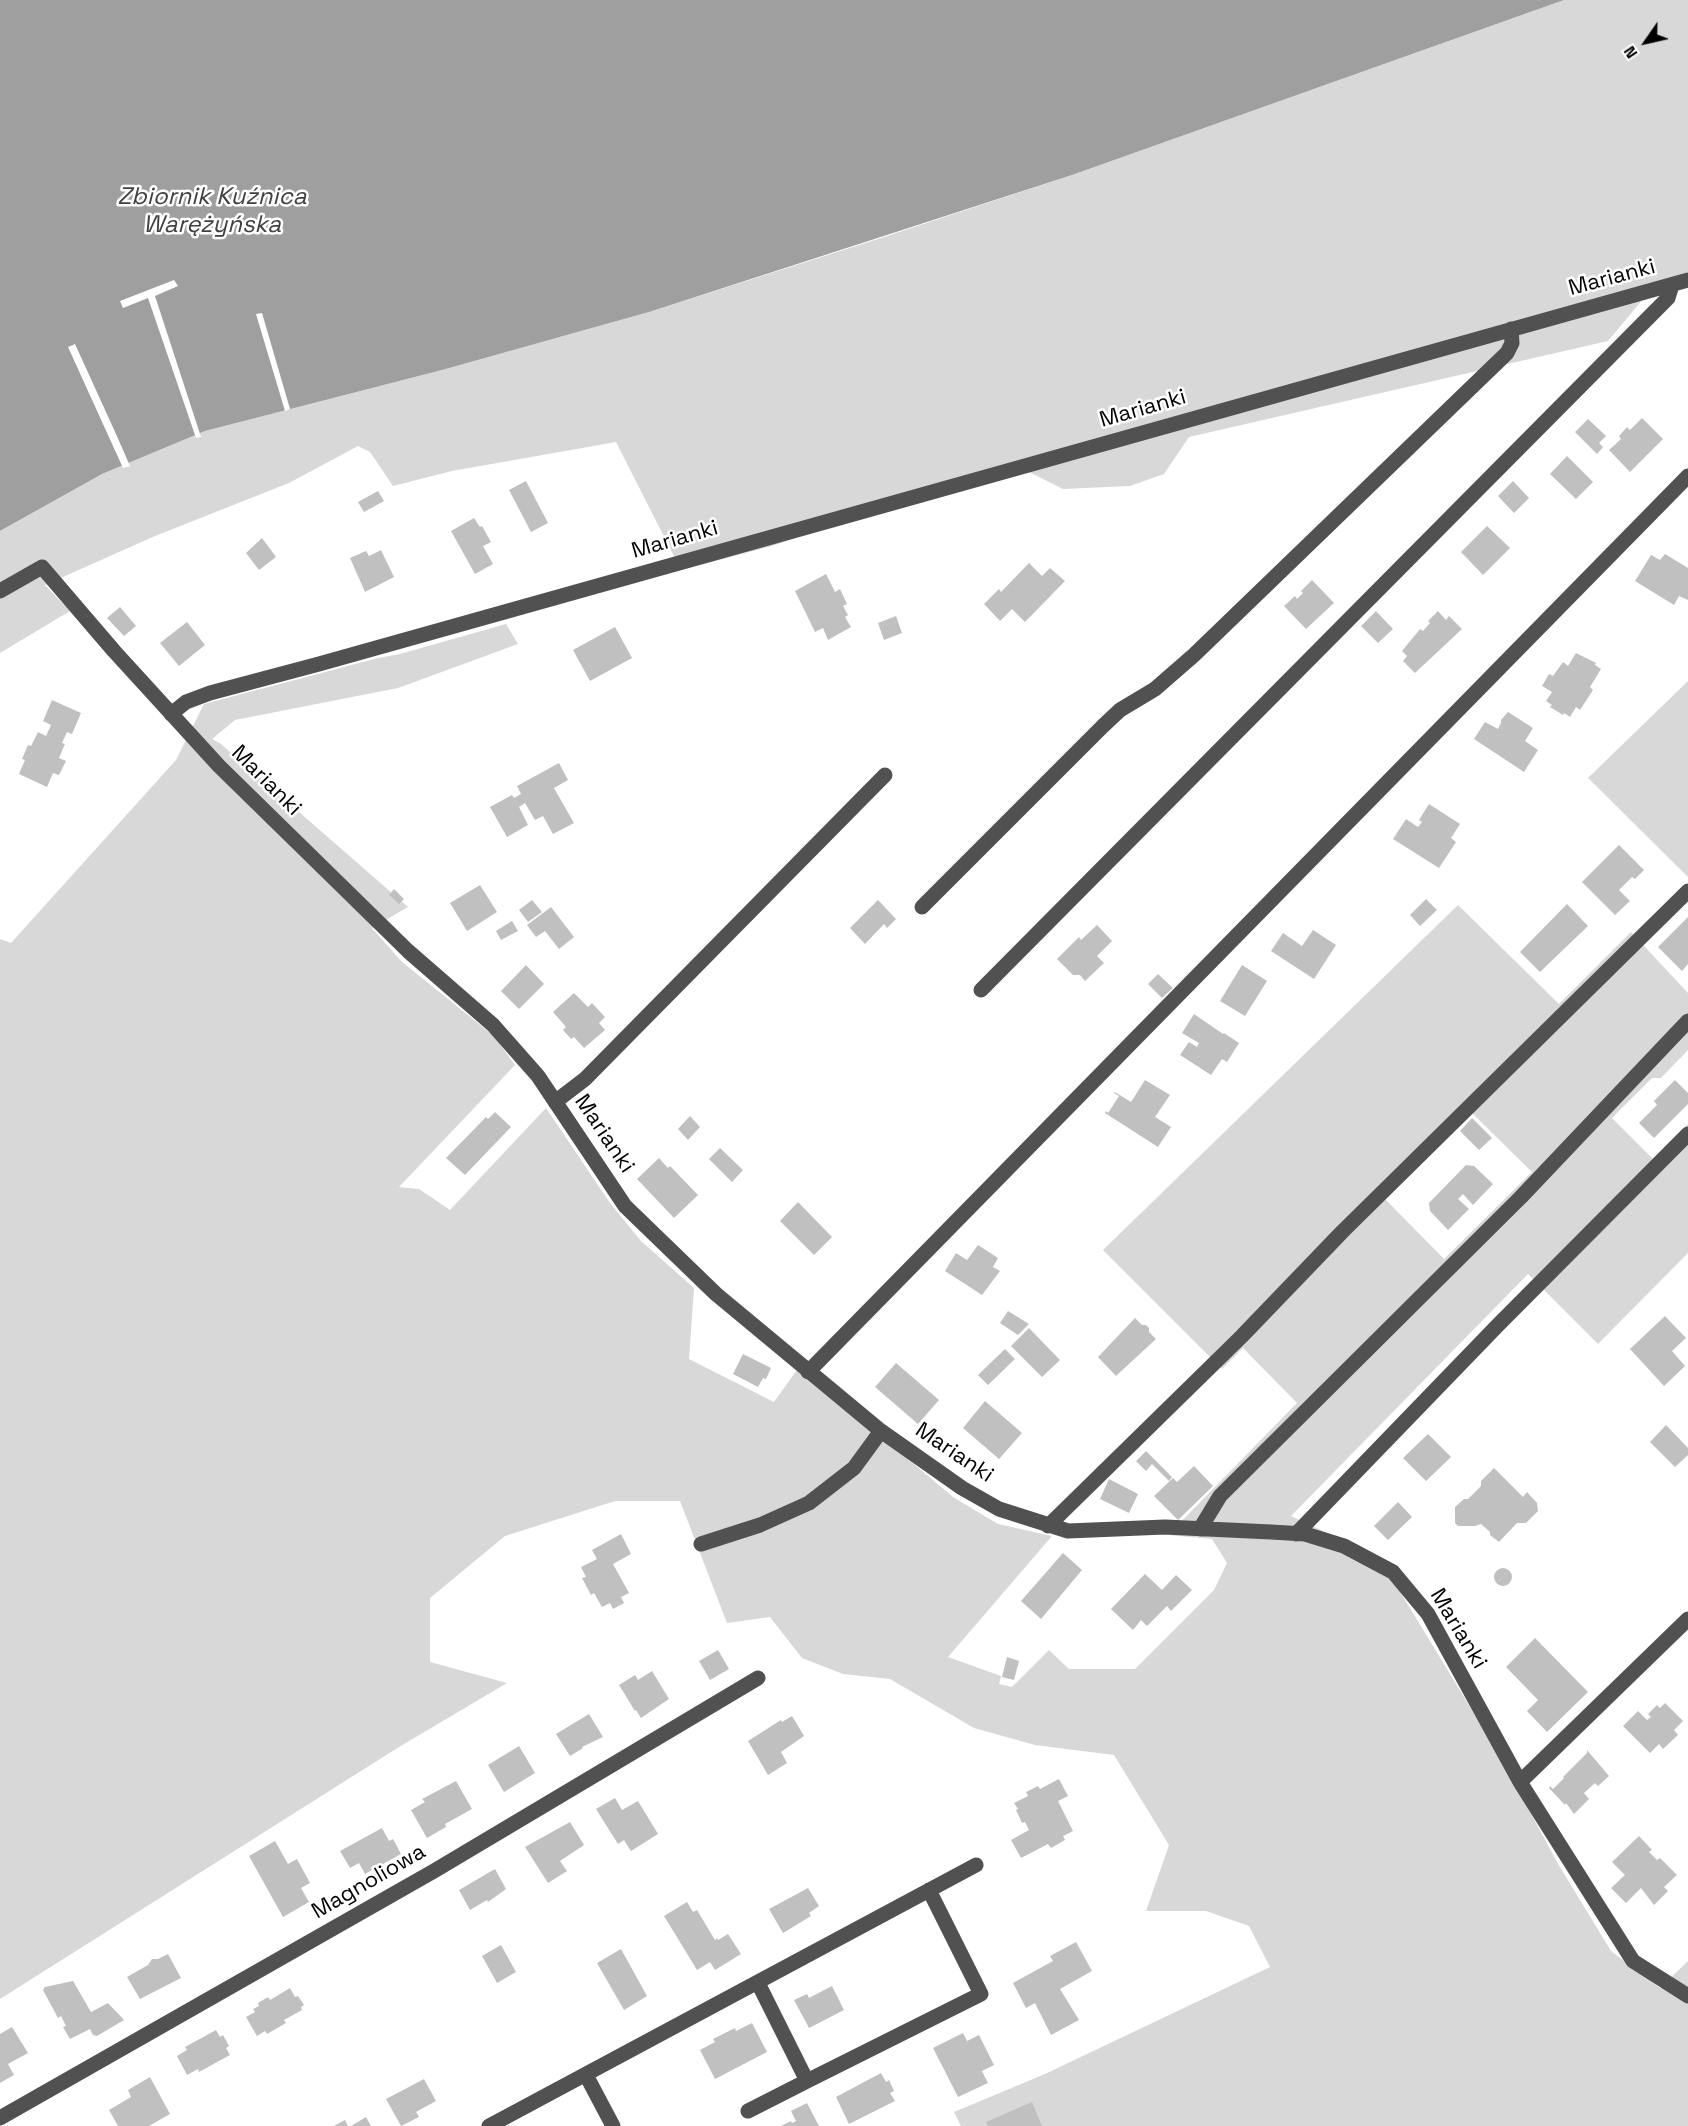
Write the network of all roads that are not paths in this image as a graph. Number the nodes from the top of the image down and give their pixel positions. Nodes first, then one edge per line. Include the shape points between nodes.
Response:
1 (1688, 280) edge
2 (1672, 285) junction
3 (1511, 329) junction
4 (1688, 476) edge
5 (0, 591) edge
6 (171, 714) junction
7 (885, 776) dead end
8 (1688, 891) edge
9 (922, 907) dead end
10 (981, 990) dead end
11 (1688, 1021) edge
12 (555, 1102) junction
13 (1688, 1134) edge
14 (808, 1372) junction
15 (881, 1431) junction
16 (1048, 1526) junction
17 (1200, 1528) junction
18 (1296, 1533) junction
19 (701, 1544) dead end
20 (1688, 1618) edge
21 (758, 1678) dead end
22 (1520, 1782) junction
23 (976, 1864) dead end
24 (929, 1890) junction
25 (758, 1983) junction
26 (1685, 1989) edge
27 (586, 2075) junction
28 (807, 2081) junction
29 (748, 2110) dead end
30 (0, 2118) edge
31 (489, 2126) edge
32 (613, 2126) edge

1 - 2 street, Marianki
2 - 3 street, Marianki
2 - 10 street via 1668,297
3 - 6 street, Marianki via 210,693 186,702
3 - 9 street via 1512,343 1507,353 1194,655 1103,726
4 - 14 street
5 - 6 street via 42,567
6 - 12 street, Marianki via 400,943 493,1025 538,1076
7 - 12 street via 601,1064
8 - 16 street
11 - 17 street via 1521,1197 1220,1496
12 - 14 street, Marianki via 625,1206 716,1294
13 - 18 street
14 - 15 street, Marianki
15 - 16 street, Marianki via 962,1488 999,1509
15 - 19 street via 854,1468 809,1503
16 - 17 street, Marianki via 1068,1531
17 - 18 street, Marianki
18 - 22 street, Marianki via 1344,1546 1393,1572 1428,1614
20 - 22 street
21 - 30 street, Magnoliowa via 434,1871
22 - 26 street, Marianki via 1633,1961
23 - 24 street
24 - 25 street
24 - 28 street via 981,1994
25 - 27 street
25 - 28 street
27 - 31 street
27 - 32 street
28 - 29 street

